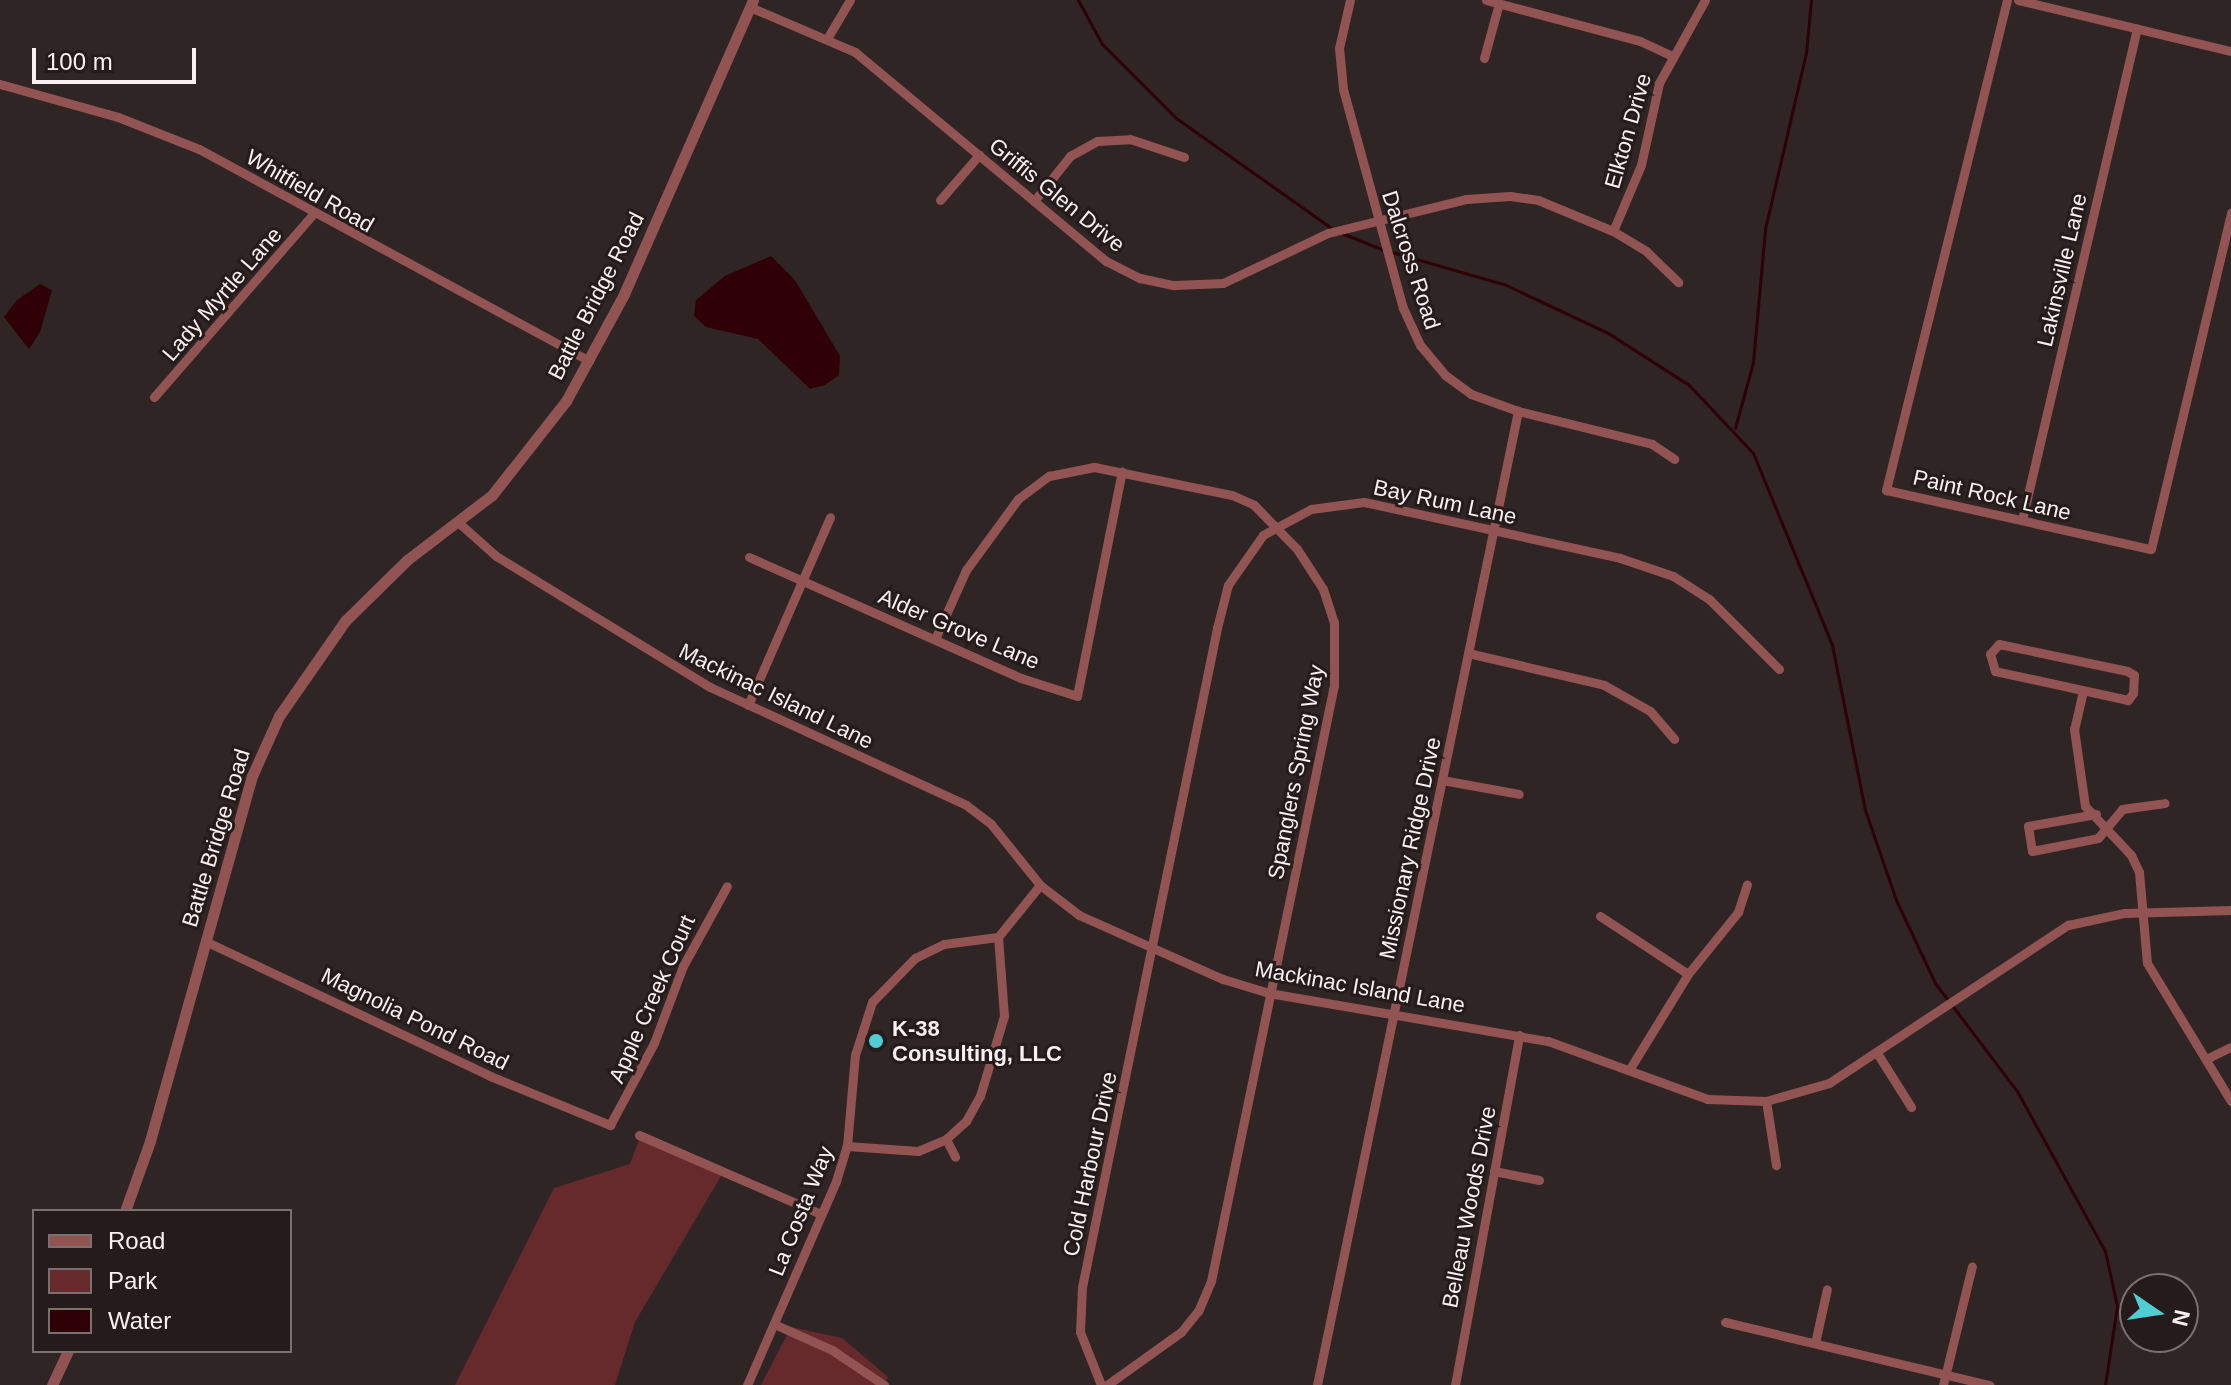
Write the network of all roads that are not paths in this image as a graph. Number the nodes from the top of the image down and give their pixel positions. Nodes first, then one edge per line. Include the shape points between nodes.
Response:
1 (850, 0) edge
2 (1350, 0) edge
3 (1486, 0) edge
4 (1705, 0) edge
5 (2007, 0) edge
6 (2018, 0) edge
7 (752, 3) edge
8 (1499, 3) junction
9 (2137, 28) junction
10 (828, 37) junction
11 (2231, 51) edge
12 (1672, 56) junction
13 (1484, 58) dead end
14 (0, 84) edge
15 (979, 155) junction
16 (1184, 157) dead end
17 (940, 200) dead end
18 (1034, 201) junction
19 (2231, 212) edge
20 (314, 213) junction
21 (1379, 221) junction
22 (1613, 231) junction
23 (2220, 260) junction
24 (2231, 262) edge
25 (1678, 282) dead end
26 (589, 361) junction
27 (154, 397) dead end
28 (1518, 411) junction
29 (1674, 459) dead end
30 (1122, 471) junction
31 (830, 517) dead end
32 (2022, 520) junction
33 (459, 523) junction
34 (1280, 526) junction
35 (1492, 529) junction
36 (749, 557) dead end
37 (802, 581) junction
38 (935, 639) junction
39 (1468, 653) junction
40 (1779, 669) dead end
41 (2083, 691) junction
42 (748, 705) junction
43 (1674, 739) dead end
44 (1442, 780) junction
45 (1519, 794) dead end
46 (2165, 803) dead end
47 (2096, 814) junction
48 (2108, 826) junction
49 (1747, 884) dead end
50 (1040, 885) junction
51 (727, 886) dead end
52 (2231, 910) edge
53 (2142, 912) junction
54 (1600, 916) dead end
55 (998, 937) junction
56 (205, 941) junction
57 (1152, 948) junction
58 (1688, 974) junction
59 (1269, 993) junction
60 (1394, 1013) junction
61 (1519, 1035) junction
62 (2231, 1047) edge
63 (1877, 1053) junction
64 (2206, 1059) junction
65 (1629, 1070) junction
66 (1766, 1101) junction
67 (2231, 1101) edge
68 (1911, 1107) dead end
69 (610, 1125) joint
70 (639, 1135) dead end
71 (946, 1139) junction
72 (847, 1146) junction
73 (955, 1157) dead end
74 (1776, 1165) dead end
75 (1494, 1171) junction
76 (1539, 1180) dead end
77 (126, 1209) edge
78 (821, 1214) junction
79 (1972, 1266) dead end
80 (1827, 1289) dead end
81 (1725, 1322) dead end
82 (774, 1324) junction
83 (1815, 1343) junction
84 (67, 1353) edge
85 (1946, 1374) junction
86 (52, 1385) edge
87 (747, 1385) edge
88 (884, 1385) edge
89 (1104, 1385) edge
90 (1317, 1385) edge
91 (1457, 1385) edge
92 (1943, 1385) edge
93 (1990, 1385) edge

1 - 10 street
2 - 21 street, Dalcross Road via 1339,48 1343,89
3 - 8 street
4 - 12 street, Elkton Drive
5 - 32 street, Paint Rock Lane via 1886,490
6 - 9 street
7 - 10 street, Griffis Glen Drive
7 - 26 street, Battle Bridge Road
8 - 12 street via 1640,41
8 - 13 street
9 - 11 street
9 - 32 street, Lakinsville Lane
10 - 15 street, Griffis Glen Drive via 855,52
12 - 22 street, Elkton Drive via 1654,99 1635,185
14 - 20 street, Whitfield Road via 118,117 199,149
15 - 17 street
15 - 18 street, Griffis Glen Drive
16 - 18 street via 1130,139 1097,141 1070,156
18 - 21 street, Griffis Glen Drive via 1106,261 1140,278 1174,285 1238,279 1328,233
19 - 23 street, Paint Rock Lane
20 - 26 street, Whitfield Road
20 - 27 street, Lady Myrtle Lane
21 - 22 street, Griffis Glen Drive via 1466,199 1510,196 1538,200
21 - 28 street, Dalcross Road via 1403,308 1420,345 1458,386
22 - 25 street, Griffis Glen Drive via 1646,251
23 - 24 street
23 - 32 street, Paint Rock Lane via 2151,549
26 - 33 street, Battle Bridge Road via 520,464
28 - 29 street, Dalcross Road via 1641,440
28 - 35 street, Missionary Ridge Drive
30 - 34 street, Spanglers Spring Way via 1232,495
30 - 38 street, Spanglers Spring Way via 1077,468 1028,490 966,570
30 - 38 street, Alder Grove Lane via 1077,696 1021,678
31 - 37 street
33 - 42 street, Mackinac Island Lane via 496,556 637,646
33 - 56 street, Battle Bridge Road via 370,595 295,688 252,776
34 - 35 street, Bay Rum Lane via 1321,506 1364,502
34 - 57 street, Bay Rum Lane via 1263,535 1228,585
34 - 59 street, Spanglers Spring Way via 1323,589 1338,654
35 - 39 street, Missionary Ridge Drive
35 - 40 street, Bay Rum Lane via 1620,558 1673,576 1733,618
36 - 37 street, Alder Grove Lane
37 - 38 street, Alder Grove Lane
37 - 42 street
39 - 43 street via 1604,685 1650,711
39 - 44 street, Missionary Ridge Drive
41 - 41 street via 1995,671 1990,666 1992,648 1999,644 2134,675 2128,700
41 - 47 street via 2074,729 2085,806
42 - 50 street, Mackinac Island Lane via 966,805 991,824
44 - 45 street
44 - 60 street, Missionary Ridge Drive
46 - 48 street via 2122,809
47 - 48 street
47 - 48 street via 2028,826 2032,851 2098,838
48 - 53 street via 2139,872
49 - 58 street via 1738,912
50 - 55 street
50 - 57 street, Mackinac Island Lane via 1079,915
51 - 69 street, Apple Creek Court via 683,966 654,1043
52 - 53 street, Mackinac Island Lane
53 - 63 street, Mackinac Island Lane via 2083,919 2047,933
53 - 64 street via 2147,963
54 - 58 street
55 - 71 street via 1004,1016 998,1044 980,1096 966,1121
55 - 72 street, La Costa Way via 944,944 915,958 872,1002 855,1055
56 - 69 street, Magnolia Pond Road via 490,1076
56 - 77 street, Battle Bridge Road
57 - 59 street, Mackinac Island Lane
57 - 89 street, Cold Harbour Drive via 1082,1287 1080,1332
58 - 65 street
59 - 60 street, Mackinac Island Lane
59 - 89 street, Spanglers Spring Way via 1211,1281 1198,1311 1181,1332
60 - 61 street, Mackinac Island Lane
60 - 90 street, Missionary Ridge Drive
61 - 65 street, Mackinac Island Lane
61 - 75 street, Belleau Woods Drive
62 - 64 street
63 - 66 street, Mackinac Island Lane via 1829,1083
63 - 68 street
64 - 67 street
65 - 66 street, Mackinac Island Lane via 1707,1099
66 - 74 street
70 - 78 street
71 - 72 street via 918,1151
71 - 73 street
72 - 78 street, La Costa Way
75 - 76 street
75 - 91 street, Belleau Woods Drive
78 - 82 street, La Costa Way
79 - 85 street
80 - 83 street
81 - 83 street
82 - 87 street, La Costa Way
82 - 88 street via 832,1350
83 - 85 street
84 - 86 street
85 - 92 street
85 - 93 street

